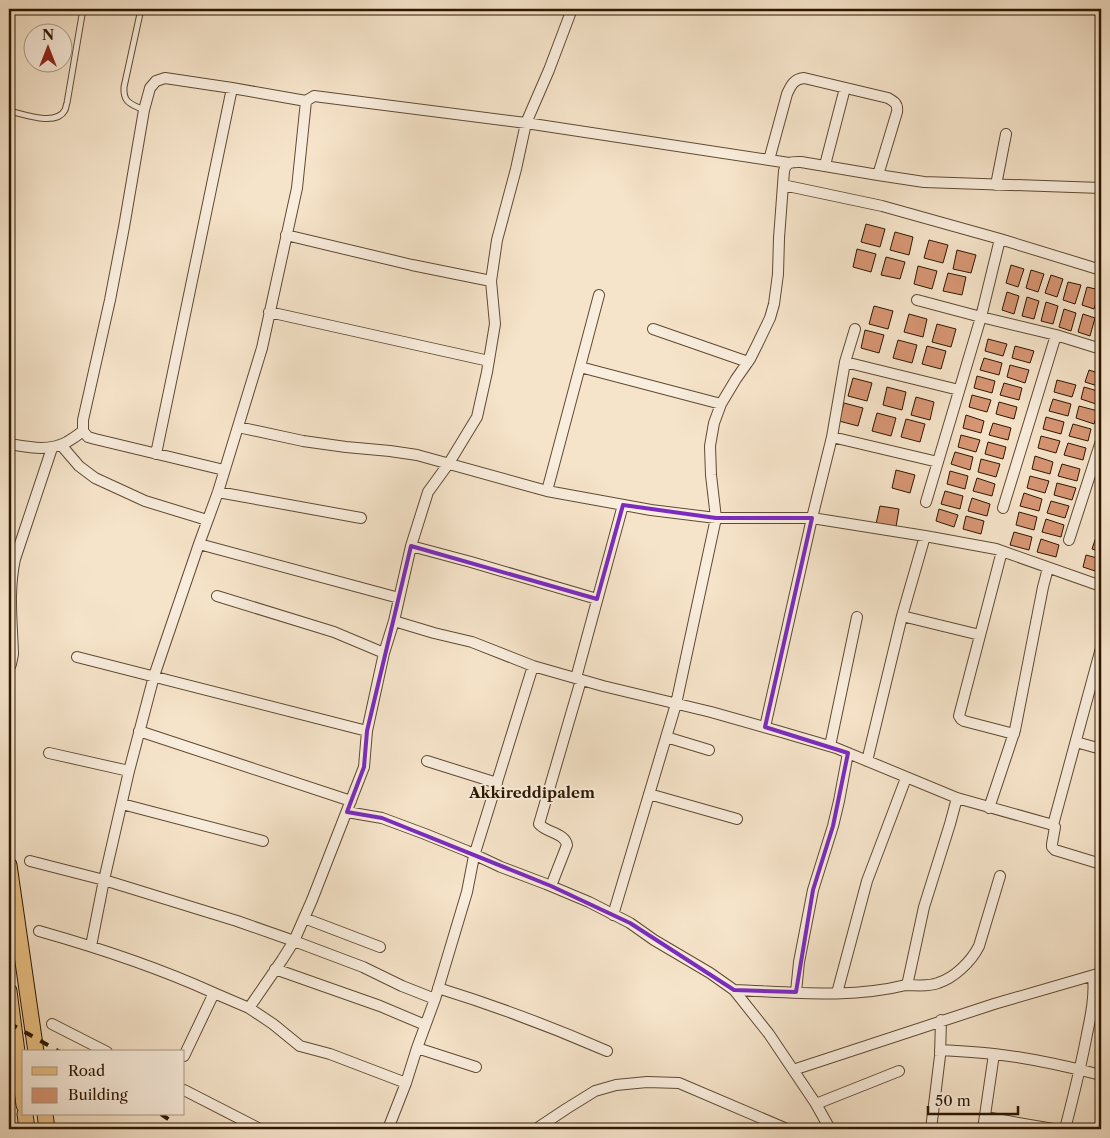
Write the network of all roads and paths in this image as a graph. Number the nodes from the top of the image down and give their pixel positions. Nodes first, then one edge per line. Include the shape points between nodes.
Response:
1 (11, 9) edge
2 (82, 9) edge
3 (141, 9) edge
4 (572, 9) edge
5 (9, 18) edge
6 (232, 88) junction
7 (845, 88) junction
8 (306, 101) junction
9 (144, 110) junction
10 (9, 111) edge
11 (526, 123) junction
12 (1006, 134) dead end
13 (768, 160) junction
14 (789, 163) junction
15 (824, 165) junction
16 (878, 175) junction
17 (783, 185) junction
18 (996, 185) junction
19 (1101, 188) edge
20 (286, 235) junction
21 (1000, 239) junction
22 (1101, 270) edge
23 (490, 281) junction
24 (599, 295) dead end
25 (917, 300) dead end
26 (270, 312) junction
27 (981, 317) junction
28 (653, 329) dead end
29 (854, 329) dead end
30 (1056, 335) junction
31 (1101, 349) edge
32 (489, 361) junction
33 (748, 362) junction
34 (845, 362) junction
35 (580, 367) junction
36 (959, 390) junction
37 (721, 404) junction
38 (238, 427) junction
39 (83, 431) junction
40 (832, 437) junction
41 (1101, 441) edge
42 (9, 444) edge
43 (56, 446) junction
44 (156, 454) junction
45 (938, 462) junction
46 (448, 463) junction
47 (224, 470) junction
48 (547, 491) junction
49 (218, 492) junction
50 (926, 502) dead end
51 (623, 505) junction
52 (1003, 508) dead end
53 (361, 518) dead end
54 (716, 518) junction
55 (812, 518) junction
56 (207, 520) junction
57 (925, 536) junction
58 (1069, 540) dead end
59 (199, 544) junction
60 (411, 546) junction
61 (1002, 551) junction
62 (1048, 568) junction
63 (1101, 586) edge
64 (217, 596) dead end
65 (399, 598) junction
66 (597, 599) junction
67 (902, 616) junction
68 (857, 617) dead end
69 (394, 621) junction
70 (980, 635) junction
71 (1101, 648) edge
72 (384, 653) junction
73 (77, 657) dead end
74 (533, 666) junction
75 (9, 668) edge
76 (154, 676) junction
77 (578, 679) junction
78 (676, 704) junction
79 (765, 727) junction
80 (139, 731) junction
81 (367, 731) junction
82 (1014, 734) junction
83 (666, 737) junction
84 (1076, 742) junction
85 (830, 746) junction
86 (1101, 749) edge
87 (709, 750) dead end
88 (49, 753) dead end
89 (848, 753) junction
90 (867, 761) junction
91 (427, 762) dead end
92 (129, 772) junction
93 (906, 778) junction
94 (497, 783) junction
95 (649, 794) junction
96 (957, 798) junction
97 (351, 801) junction
98 (122, 804) junction
99 (989, 808) junction
100 (347, 812) junction
101 (737, 819) dead end
102 (1053, 825) junction
103 (263, 841) dead end
104 (474, 856) junction
105 (30, 861) dead end
106 (1101, 864) edge
107 (9, 865) edge
108 (1000, 876) dead end
109 (104, 880) junction
110 (551, 886) junction
111 (613, 915) junction
112 (304, 918) junction
113 (39, 931) dead end
114 (294, 941) junction
115 (91, 946) junction
116 (380, 947) dead end
117 (275, 969) junction
118 (1097, 975) edge
119 (906, 985) junction
120 (438, 988) junction
121 (734, 990) junction
122 (9, 991) edge
123 (796, 992) junction
124 (214, 993) junction
125 (837, 993) junction
126 (435, 999) junction
127 (249, 1008) junction
128 (1097, 1008) edge
129 (941, 1020) junction
130 (52, 1024) dead end
131 (425, 1025) junction
132 (417, 1048) junction
133 (36, 1050) edge
134 (103, 1050) edge
135 (608, 1050) dead end
136 (940, 1050) junction
137 (185, 1054) edge
138 (994, 1054) junction
139 (476, 1068) dead end
140 (793, 1070) junction
141 (1080, 1070) junction
142 (899, 1071) dead end
143 (1101, 1075) edge
144 (406, 1083) junction
145 (22, 1090) edge
146 (185, 1091) edge
147 (816, 1104) junction
148 (25, 1116) edge
149 (45, 1116) edge
150 (985, 1117) junction
151 (541, 1128) edge
152 (27, 1129) edge
153 (47, 1129) edge
154 (260, 1129) edge
155 (388, 1129) edge
156 (787, 1129) edge
157 (830, 1129) edge
158 (931, 1129) edge
159 (983, 1129) edge
160 (1053, 1129) edge
161 (1065, 1129) edge

1 - 5 lane
2 - 10 lane via 64,112 56,118 46,119
3 - 9 lane via 124,95 129,103
4 - 11 street
6 - 8 street
6 - 9 street via 165,78 150,88
6 - 44 street
7 - 13 street via 804,78 794,81 787,94
7 - 15 street
7 - 16 street via 888,98 898,106
8 - 11 street via 314,96
8 - 20 street via 297,188
9 - 39 street
11 - 13 street
11 - 23 street
12 - 18 street
13 - 14 street
14 - 15 street
14 - 17 street via 785,166
15 - 16 street
16 - 18 street via 924,182
17 - 21 street via 882,206
17 - 33 street via 774,304
18 - 19 street
20 - 23 street
20 - 26 street
21 - 22 street
21 - 27 street
23 - 32 street via 495,324
24 - 35 street
25 - 27 street
26 - 32 street
26 - 38 street
27 - 30 street
27 - 36 street
28 - 33 street
29 - 34 street
30 - 31 street
30 - 52 street
32 - 46 street via 477,417
33 - 37 street
34 - 36 street
34 - 40 street
35 - 37 street
35 - 48 street
36 - 45 street
37 - 54 street via 710,446
38 - 46 street via 304,441 417,455
38 - 47 street
39 - 43 street
39 - 44 street via 95,439
40 - 45 street
40 - 55 street
41 - 58 street
42 - 43 street via 38,449
43 - 56 street via 95,478 146,501
43 - 75 street via 15,559 10,588 13,654
44 - 47 street
45 - 50 street
46 - 48 street
46 - 60 street via 428,492
47 - 49 street
48 - 51 street
49 - 53 street
49 - 56 street
51 - 54 street
51 - 66 street
54 - 55 street
54 - 78 street
55 - 57 street
55 - 79 street
56 - 59 street
57 - 61 street
57 - 67 street
59 - 65 street
59 - 76 street
60 - 65 street
60 - 66 street
61 - 62 street
61 - 70 street
62 - 63 street
62 - 82 street
64 - 72 street via 334,632
65 - 69 street
66 - 77 street
67 - 70 street
67 - 90 street
68 - 85 street
69 - 72 street
69 - 74 street via 472,642
70 - 82 street via 960,719
71 - 84 street
72 - 81 street
73 - 76 street
74 - 77 street
74 - 94 street
76 - 80 street
76 - 81 street
77 - 78 street
77 - 110 street via 540,824 567,841
78 - 79 street
78 - 83 street
79 - 85 street
80 - 92 street
80 - 97 street
81 - 97 street via 364,768
82 - 99 street
83 - 87 street
83 - 95 street
84 - 86 street
84 - 102 street
85 - 89 street
88 - 92 street
89 - 90 street
89 - 123 street via 833,826 813,890
90 - 93 street
91 - 94 street
92 - 98 street
93 - 96 street
93 - 125 street via 868,881
94 - 104 street
95 - 101 street
95 - 111 street
96 - 99 street
96 - 119 street via 924,907
97 - 100 street
98 - 103 street
98 - 109 street
99 - 102 street
100 - 104 street via 382,818
100 - 112 street
102 - 106 street via 1054,850
104 - 110 street
104 - 120 street via 467,892
105 - 109 street
107 - 133 main road
108 - 119 street via 975,954 949,978 937,984
109 - 114 street
109 - 115 street
110 - 111 street
111 - 121 street
112 - 114 street
112 - 116 street
113 - 115 street
114 - 117 street
114 - 126 street
115 - 124 street via 143,963
117 - 127 street
117 - 131 street
118 - 128 street via 1094,984
118 - 129 street
119 - 125 street
120 - 126 street
120 - 135 street
121 - 123 street
121 - 140 street
122 - 145 main road
123 - 125 street
124 - 127 street
124 - 137 street
126 - 131 street
127 - 144 street via 300,1046
128 - 141 street
129 - 136 street
129 - 140 street
130 - 134 street
131 - 132 street
132 - 139 street
132 - 144 street
136 - 138 street
136 - 158 street
138 - 141 street
138 - 150 street
140 - 147 street
141 - 143 street
141 - 161 street
142 - 147 street
144 - 155 street
146 - 154 street
147 - 157 street
148 - 152 main road
149 - 153 main road
150 - 159 street
150 - 160 street
151 - 156 street via 595,1091 647,1082 679,1083

